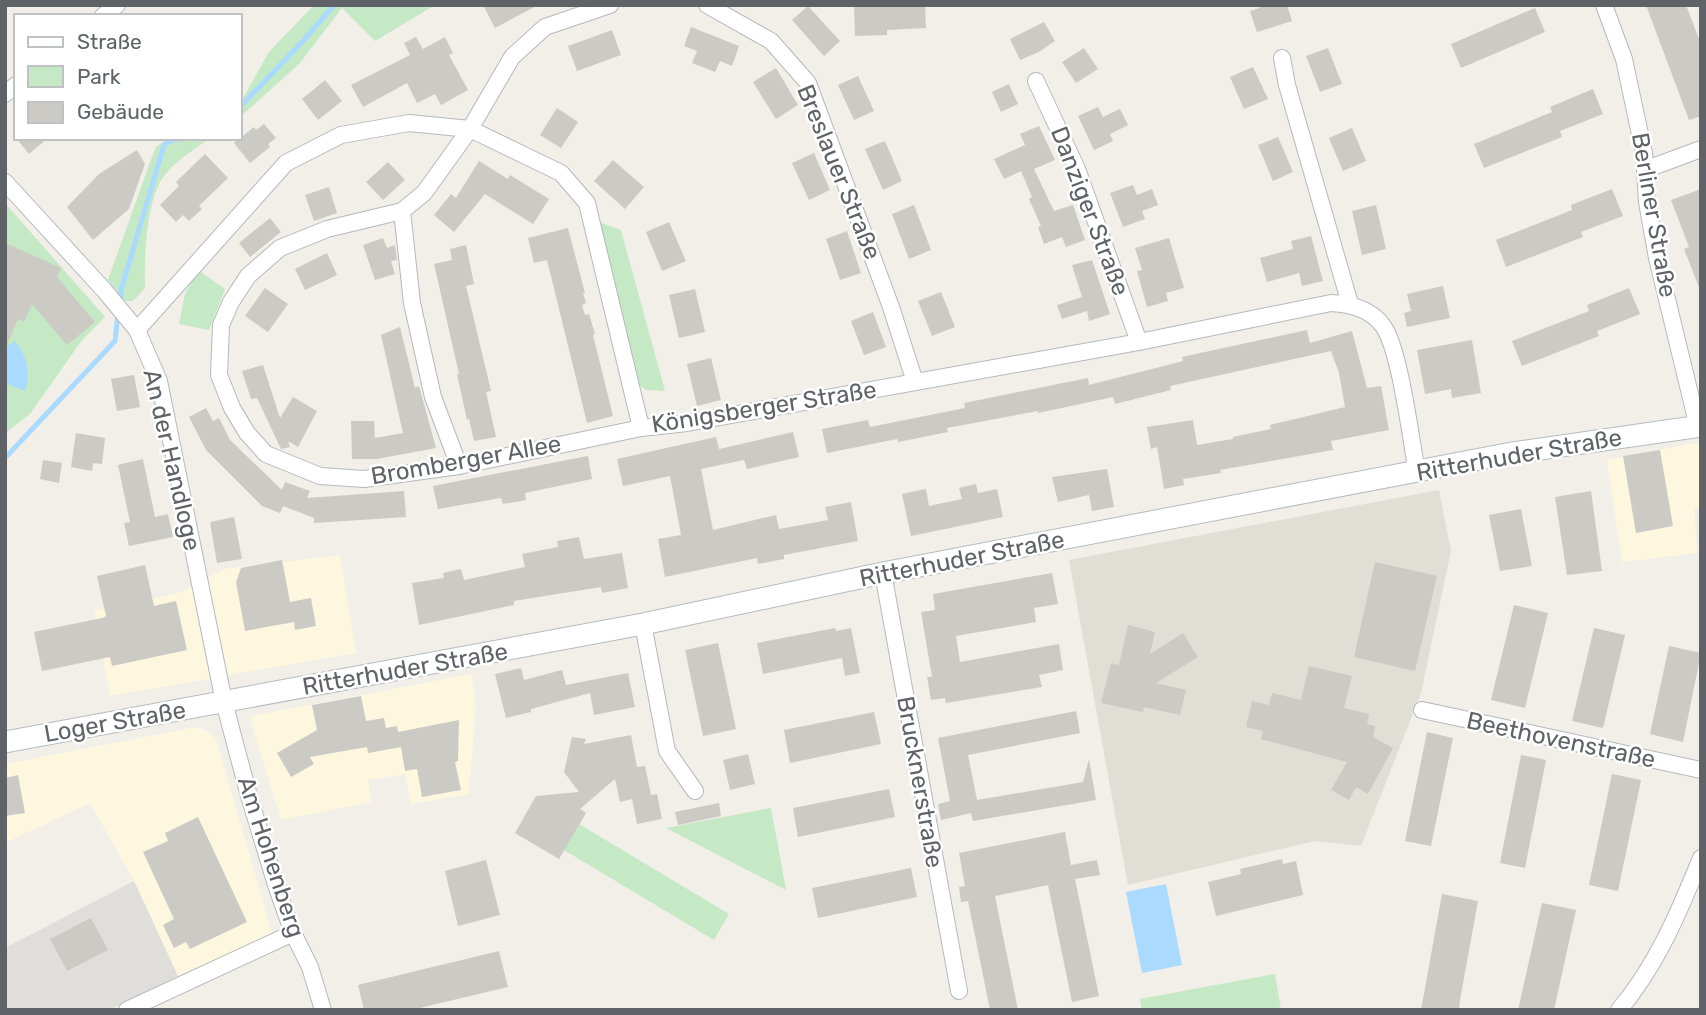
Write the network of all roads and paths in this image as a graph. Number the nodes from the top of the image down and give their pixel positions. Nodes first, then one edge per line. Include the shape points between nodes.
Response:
1 (610, 5) edge
2 (707, 5) edge
3 (1604, 5) edge
4 (1282, 58) dead end
5 (1036, 81) dead end
6 (470, 129) junction
7 (1701, 149) edge
8 (1647, 169) junction
9 (5, 182) edge
10 (402, 211) junction
11 (1350, 304) junction
12 (133, 326) junction
13 (1139, 342) junction
14 (915, 382) junction
15 (1700, 427) edge
16 (641, 428) junction
17 (459, 466) junction
18 (1417, 473) junction
19 (883, 573) junction
20 (643, 624) junction
21 (225, 702) junction
22 (1422, 710) dead end
23 (5, 743) edge
24 (1701, 770) edge
25 (695, 791) dead end
26 (1701, 858) edge
27 (293, 933) junction
28 (959, 990) dead end
29 (127, 1010) edge
30 (323, 1010) edge
31 (1619, 1010) edge

1 - 6 street via 545,27 512,57
2 - 14 street, Breslauer Straße via 771,41 808,82
3 - 8 street, Berliner Straße via 1625,59
4 - 11 street
5 - 13 street, Danziger Straße via 1077,169
6 - 10 street, Bromberger Allee via 424,193
6 - 12 street, Königsberger Straße via 409,123 341,135 286,163
6 - 16 street, Königsberger Straße via 561,173 587,203
7 - 8 street
8 - 15 street, Berliner Straße via 1647,202 1657,258
9 - 12 street, An der Handloge
10 - 17 street via 412,303 433,397
10 - 17 street, Bromberger Allee via 327,229 279,248 248,276 231,302 221,326 219,375 247,433 266,454 288,464 320,476 364,479
11 - 13 street, Königsberger Straße via 1310,306
11 - 18 street via 1385,327
12 - 21 street, An der Handloge via 159,382
13 - 14 street, Königsberger Straße
14 - 16 street, Königsberger Straße
15 - 18 street, Ritterhuder Straße via 1512,453
16 - 17 street, Bromberger Allee
18 - 19 street, Ritterhuder Straße
19 - 20 street, Ritterhuder Straße
19 - 28 street, Brucknerstraße
20 - 21 street, Ritterhuder Straße
20 - 25 street via 667,751
21 - 23 street, Loger Straße
21 - 27 street, Am Hohenberg via 249,796
22 - 24 street, Beethovenstraße
26 - 31 street via 1667,938
27 - 29 street
27 - 30 street, Am Hohenberg

